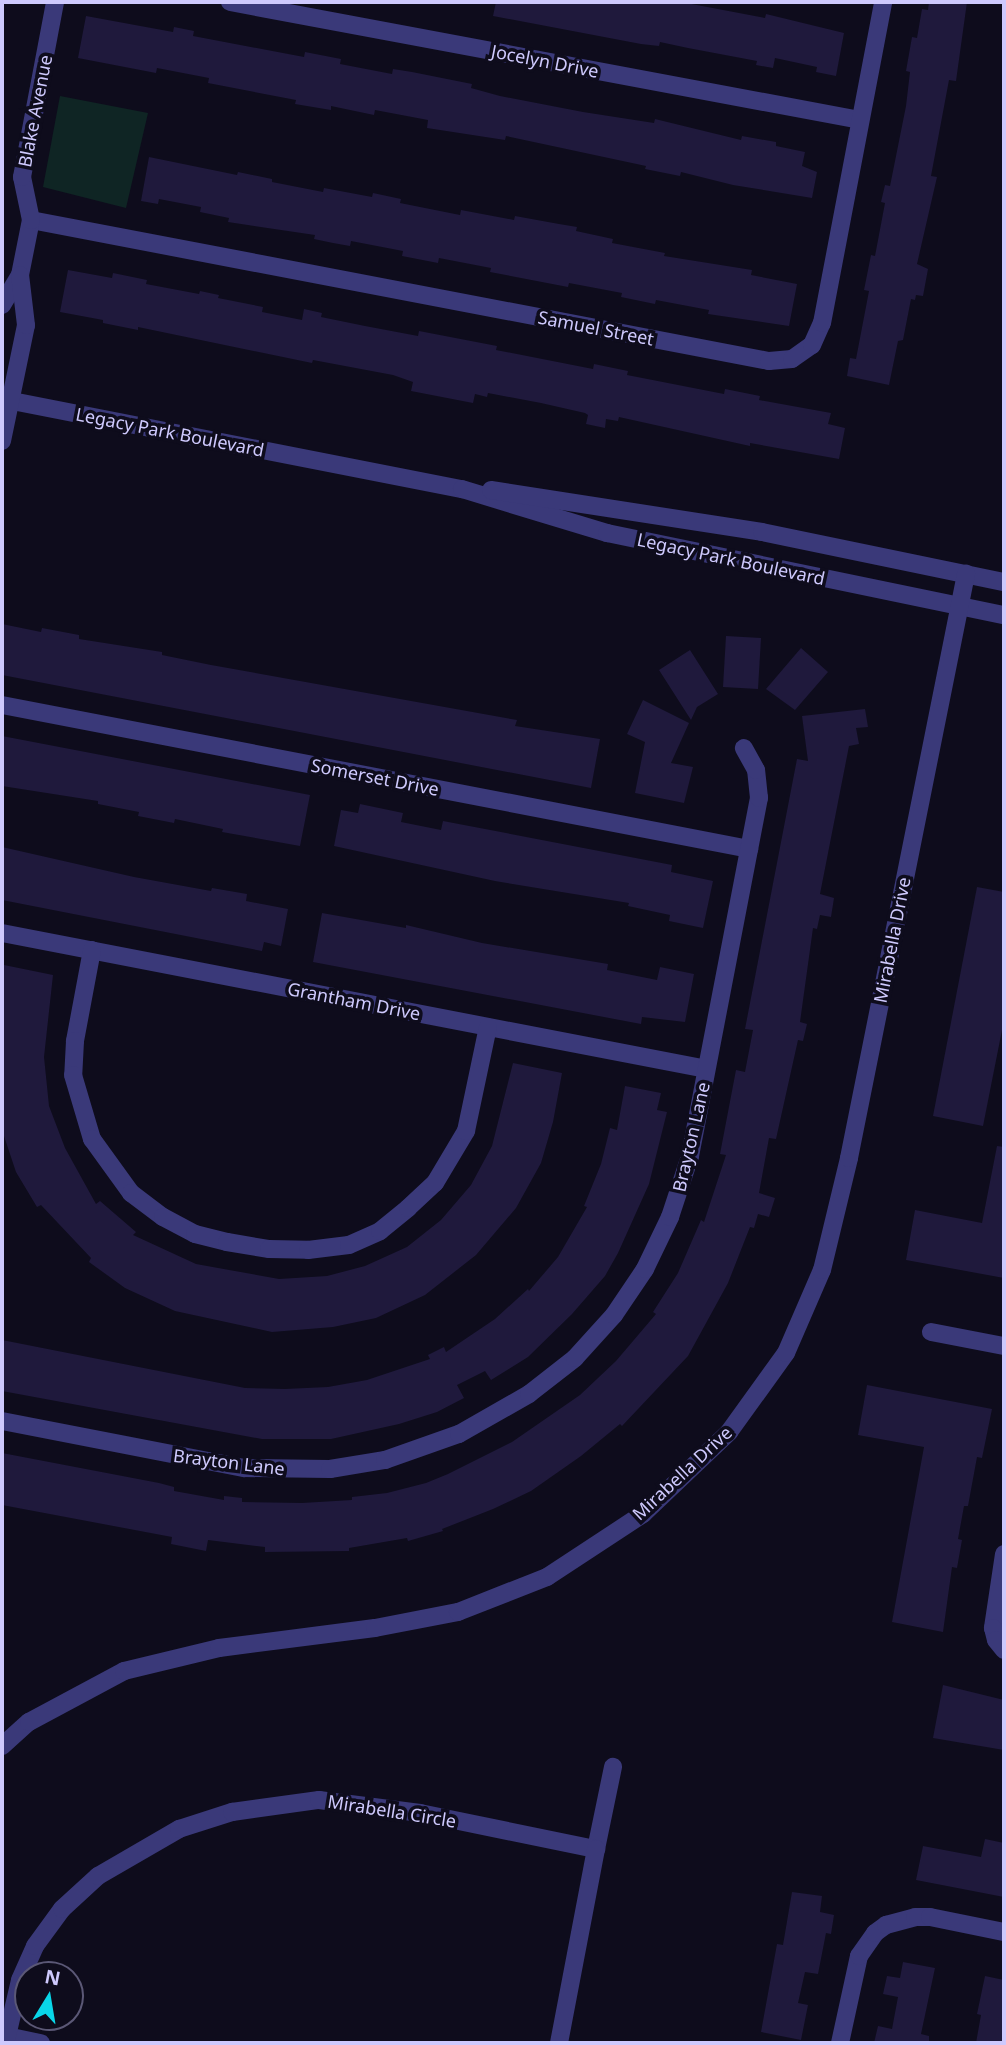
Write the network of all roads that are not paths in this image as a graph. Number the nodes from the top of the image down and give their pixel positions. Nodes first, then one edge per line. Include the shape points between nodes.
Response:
1 (55, 2) edge
2 (230, 2) edge
3 (883, 2) edge
4 (860, 120) junction
5 (31, 220) junction
6 (20, 275) junction
7 (2, 305) edge
8 (6, 400) edge
9 (2, 441) edge
10 (462, 489) junction
11 (966, 574) junction
12 (1004, 582) edge
13 (960, 605) junction
14 (1004, 615) edge
15 (2, 705) edge
16 (744, 748) dead end
17 (749, 849) junction
18 (2, 933) edge
19 (92, 950) junction
20 (488, 1027) junction
21 (706, 1069) junction
22 (931, 1332) dead end
23 (1004, 1346) edge
24 (2, 1421) edge
25 (1004, 1554) edge
26 (1004, 1650) edge
27 (2, 1746) edge
28 (613, 1767) dead end
29 (596, 1849) junction
30 (1004, 1932) edge
31 (4, 2036) edge
32 (41, 2043) edge
33 (559, 2043) edge
34 (840, 2043) edge

1 - 5 street, Blake Avenue via 22,177
2 - 4 street, Jocelyn Drive
3 - 4 street, Samuel Street
4 - 5 street, Samuel Street via 818,335 803,354 780,361
5 - 6 street
6 - 7 street
6 - 8 street via 26,325
8 - 9 street
8 - 10 street, Legacy Park Boulevard
10 - 11 street, Legacy Park Boulevard via 482,488 696,521
10 - 13 street, Legacy Park Boulevard via 607,533
11 - 12 street, Legacy Park Boulevard
11 - 13 street, Mirabella Drive
13 - 14 street, Legacy Park Boulevard
13 - 27 street, Mirabella Drive via 849,1158 822,1270 786,1353 729,1432 643,1514 547,1577 458,1612 219,1648 124,1671 29,1722
15 - 17 street, Somerset Drive
16 - 17 street, Brayton Lane via 756,770 759,790
17 - 21 street, Brayton Lane
18 - 19 street, Grantham Drive
19 - 20 street, Grantham Drive
19 - 20 street via 75,1041 74,1075 92,1139 131,1193 195,1234 227,1242 308,1250 349,1245 380,1231 408,1208 435,1183 466,1130
20 - 21 street, Grantham Drive
21 - 24 street, Brayton Lane via 681,1186 645,1269 614,1315 575,1358 481,1424 386,1460 330,1469 271,1471
22 - 23 street
25 - 26 street via 993,1628
28 - 29 street
29 - 31 street, Mirabella Circle via 420,1813 319,1800 232,1812 135,1852 98,1876 62,1909 35,1946 19,1980
29 - 33 street
30 - 34 street via 930,1917 886,1925 859,1956
31 - 32 street, Mirabella Circle

